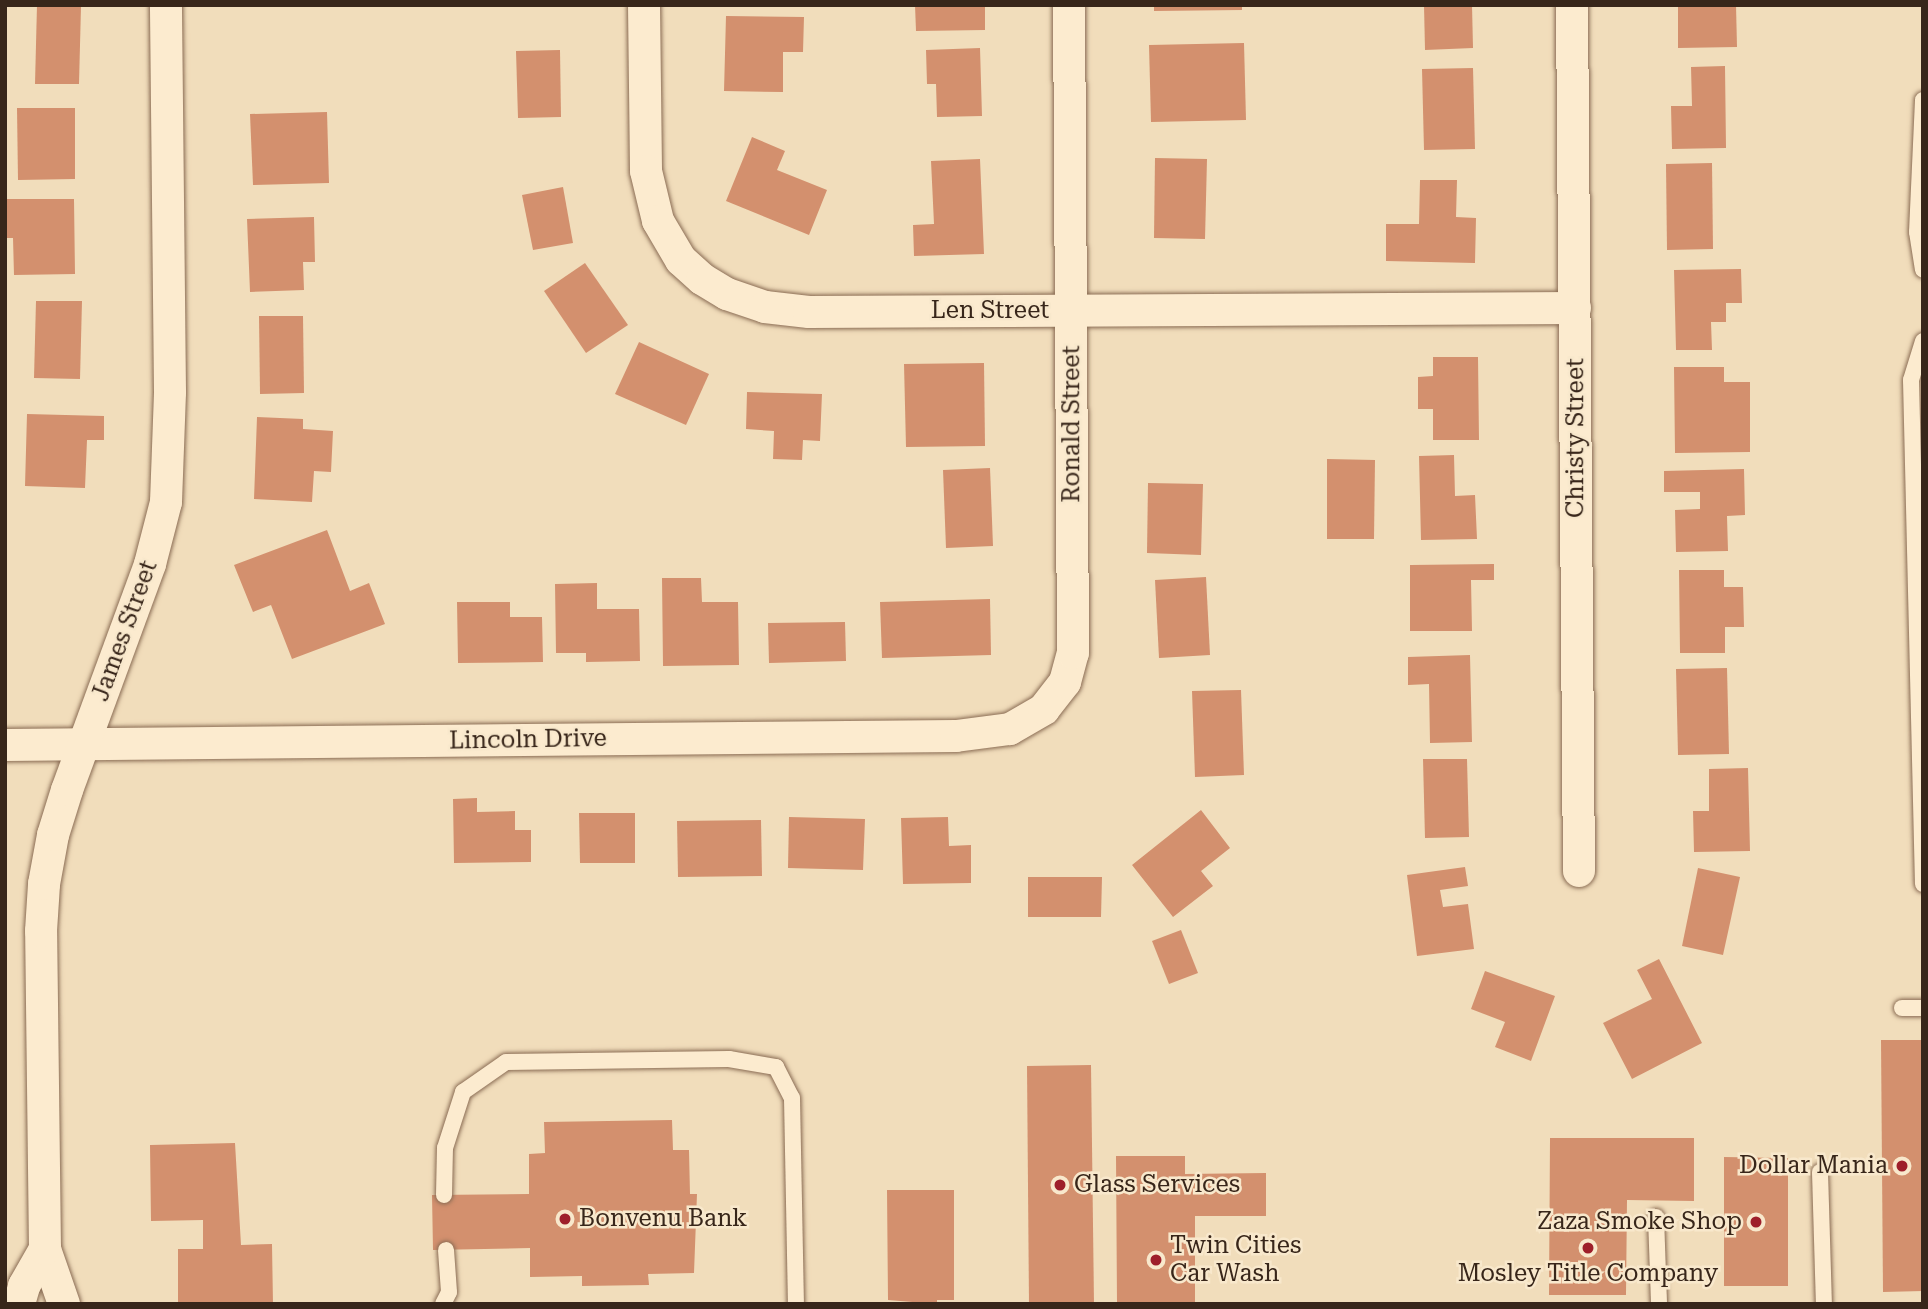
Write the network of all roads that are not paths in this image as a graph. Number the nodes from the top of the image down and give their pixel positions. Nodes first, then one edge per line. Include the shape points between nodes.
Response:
1 (166, 5) edge
2 (644, 5) edge
3 (1069, 5) edge
4 (1572, 5) edge
5 (1923, 100) edge
6 (1923, 271) edge
7 (1575, 308) junction
8 (1071, 311) junction
9 (1923, 341) edge
10 (1044, 709) joint
11 (83, 744) junction
12 (5, 745) edge
13 (1579, 871) dead end
14 (1923, 884) edge
15 (1902, 1008) dead end
16 (1923, 1008) edge
17 (1820, 1172) dead end
18 (444, 1195) dead end
19 (1656, 1217) dead end
20 (45, 1250) junction
21 (446, 1250) dead end
22 (19, 1304) edge
23 (64, 1304) edge
24 (443, 1304) edge
25 (796, 1304) edge
26 (1659, 1304) edge
27 (1824, 1304) edge

1 - 11 street, James Street via 170,392 166,502 150,564
2 - 8 street, Len Street via 646,171 651,198 667,240 702,279 727,294 765,307 809,312
3 - 8 street, Ronald Street
4 - 7 street, Christy Street
5 - 6 lane via 1917,232
7 - 8 street, Len Street
7 - 13 street, Christy Street
8 - 10 street, Ronald Street via 1073,653 1065,682
9 - 14 lane via 1911,380
10 - 11 street, Lincoln Drive via 1010,729 956,736
11 - 12 street, Lincoln Drive
11 - 20 street, James Street via 53,835 44,884
15 - 16 lane
17 - 27 lane
18 - 25 lane via 445,1148 463,1092 506,1062 729,1059 776,1067 792,1098
19 - 26 lane
20 - 22 street
20 - 23 street, James Street
21 - 24 lane via 449,1292

